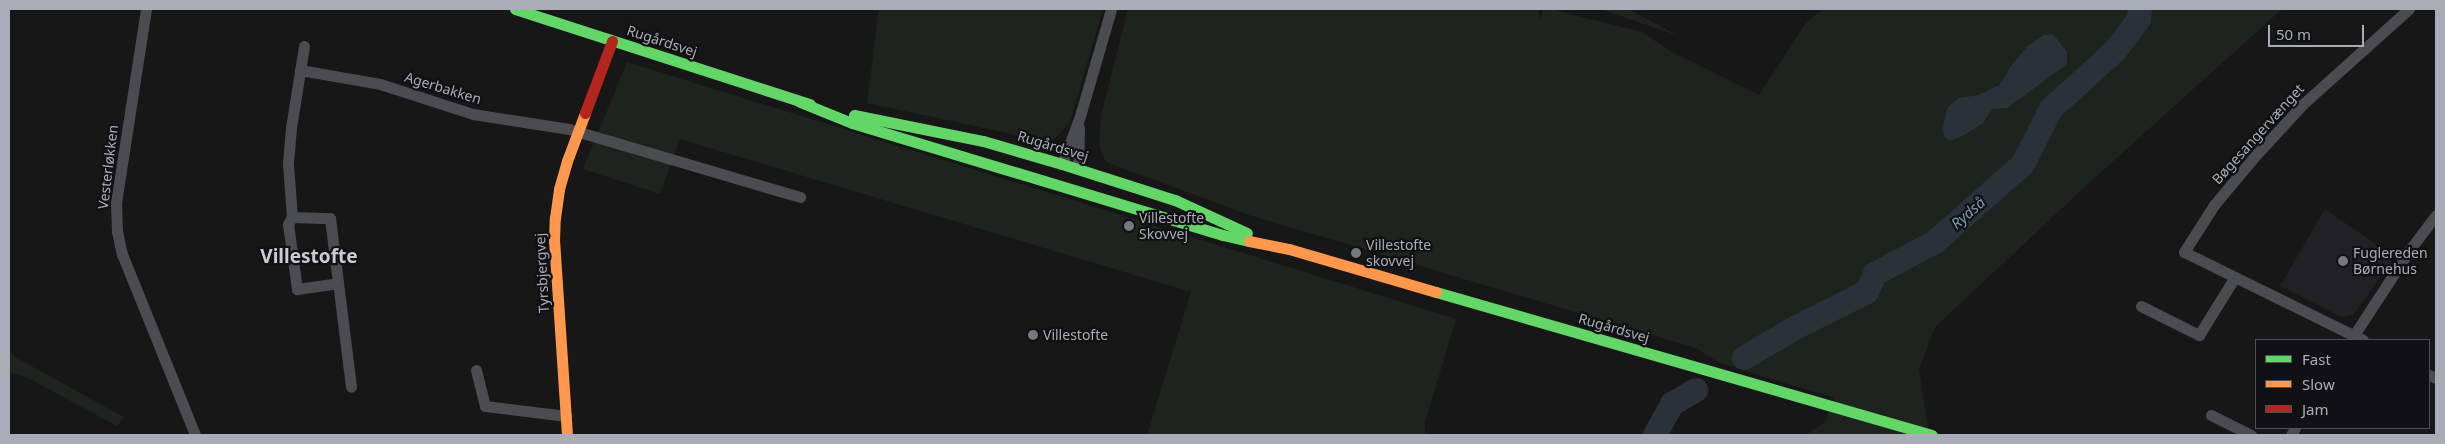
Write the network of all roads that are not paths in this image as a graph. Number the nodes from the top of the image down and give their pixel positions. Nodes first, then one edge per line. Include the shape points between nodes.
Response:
1 (146, 9) edge
2 (515, 9) edge
3 (1111, 9) edge
4 (2409, 9) edge
5 (612, 41) junction
6 (304, 46) dead end
7 (300, 70) junction
8 (800, 102) junction
9 (1080, 116) junction
10 (578, 132) junction
11 (1078, 169) junction
12 (1059, 174) junction
13 (1072, 189) junction
14 (800, 197) dead end
15 (2436, 215) edge
16 (292, 217) junction
17 (1288, 249) junction
18 (2235, 277) junction
19 (338, 283) junction
20 (2141, 306) dead end
21 (2350, 337) edge
22 (476, 370) dead end
23 (351, 387) dead end
24 (2211, 415) dead end
25 (566, 416) junction
26 (195, 435) edge
27 (567, 435) edge
28 (1932, 435) edge
29 (2251, 435) edge

1 - 26 street, Vesterløkken via 116,203 117,231 122,254
2 - 5 main road, Rugårdsvej
3 - 9 street
4 - 18 street, Bøgesangervænget via 2303,104 2214,205 2184,252
5 - 8 main road, Rugårdsvej
5 - 10 main road, Tyrsbjergvej
6 - 7 street
7 - 10 street, Agerbakken via 380,84 473,114
7 - 16 street via 290,128 288,164
8 - 12 main road, Rugårdsvej via 983,141
8 - 12 main road, Rugårdsvej via 852,123 960,156 1008,159
9 - 11 street
9 - 12 street
10 - 14 street
10 - 25 main road, Tyrsbjergvej via 559,189 554,241
11 - 12 main road via 1068,176
11 - 13 main road
11 - 17 main road, Rugårdsvej via 1175,200
12 - 13 main road, Rugårdsvej
13 - 17 main road, Rugårdsvej via 1223,235
15 - 21 street
16 - 19 street via 330,218
16 - 19 street via 288,224 297,289
17 - 28 main road, Rugårdsvej
18 - 20 street via 2199,335
18 - 21 street, Bøgesangervænget
19 - 23 street
22 - 25 street via 485,406
24 - 29 street
25 - 27 main road, Tyrsbjergvej

